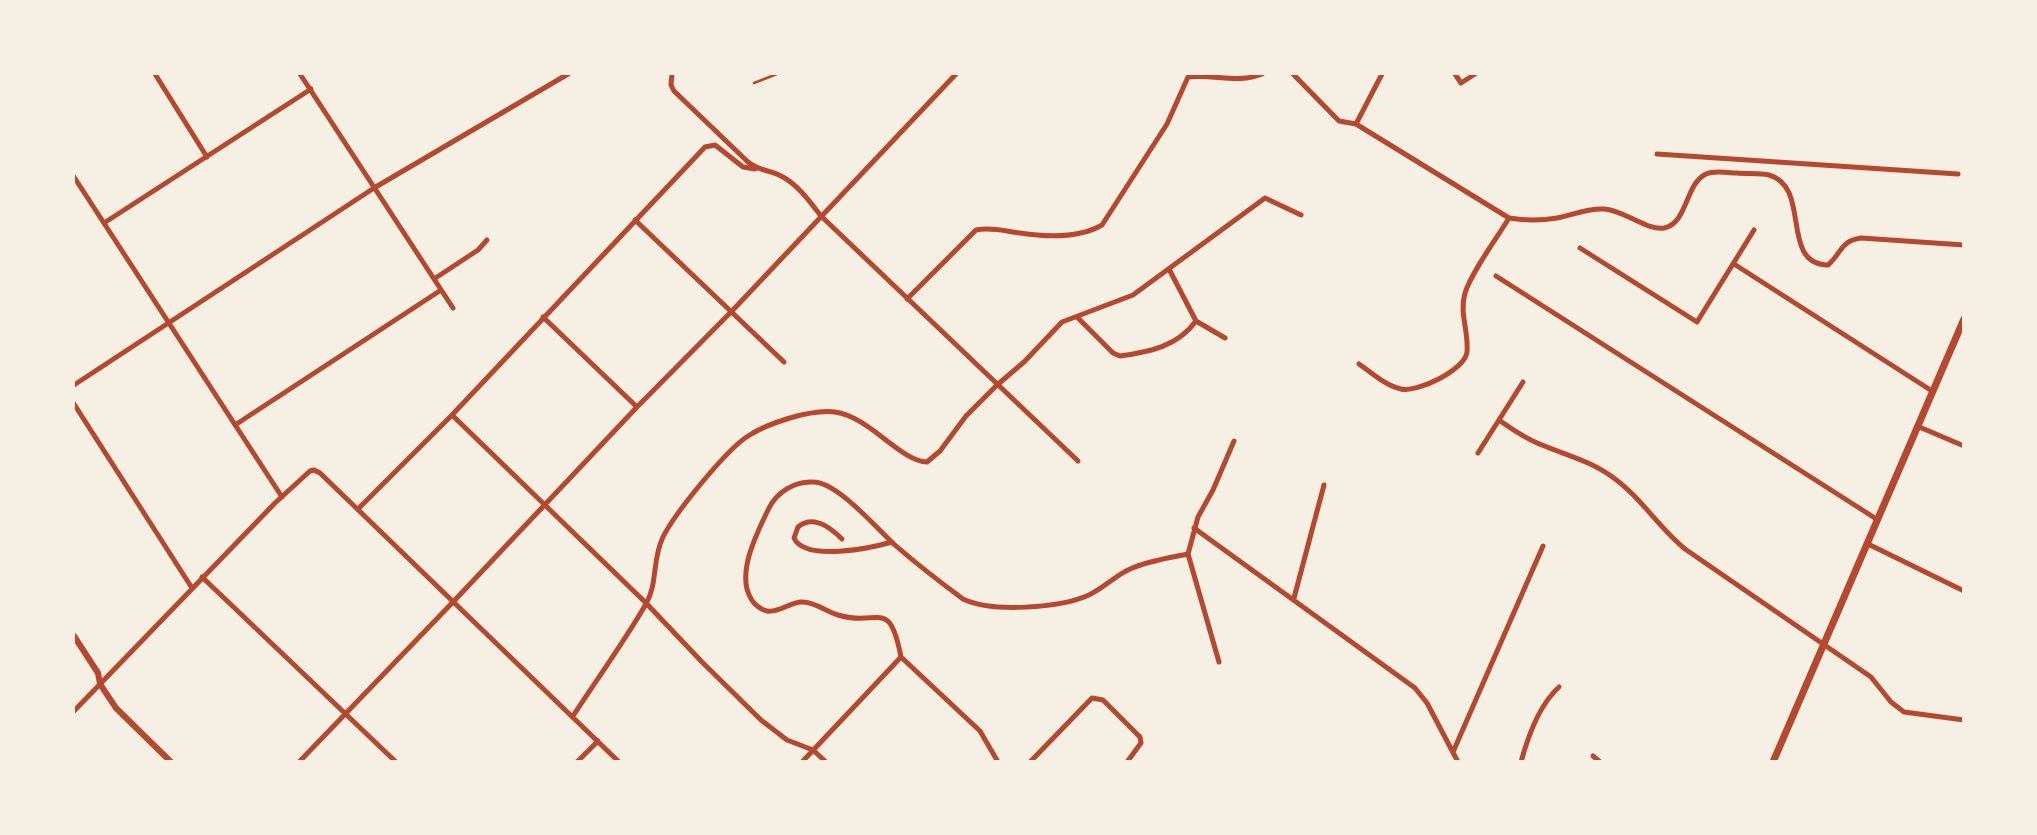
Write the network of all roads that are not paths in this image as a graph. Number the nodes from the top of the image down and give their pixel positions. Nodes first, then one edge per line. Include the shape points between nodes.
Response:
1 (155, 74) edge
2 (300, 74) edge
3 (568, 74) edge
4 (672, 74) edge
5 (777, 74) edge
6 (956, 74) edge
7 (1262, 74) edge
8 (1293, 74) edge
9 (1382, 74) edge
10 (1455, 74) edge
11 (1475, 74) edge
12 (1187, 75) edge
13 (754, 83) dead end
14 (311, 89) junction
15 (1356, 124) junction
16 (1657, 154) dead end
17 (207, 157) junction
18 (1714, 160) junction
19 (757, 170) junction
20 (1714, 172) junction
21 (1958, 174) dead end
22 (74, 177) edge
23 (374, 188) junction
24 (1301, 215) dead end
25 (821, 216) junction
26 (1509, 218) junction
27 (635, 220) junction
28 (104, 223) junction
29 (1755, 230) dead end
30 (487, 240) dead end
31 (1964, 245) edge
32 (1580, 248) dead end
33 (1734, 264) junction
34 (1170, 269) junction
35 (1496, 276) dead end
36 (433, 279) junction
37 (441, 290) junction
38 (908, 299) junction
39 (453, 308) dead end
40 (731, 312) junction
41 (543, 317) junction
42 (1077, 317) junction
43 (1964, 319) edge
44 (1196, 321) junction
45 (167, 323) junction
46 (1225, 338) dead end
47 (784, 362) dead end
48 (1359, 364) dead end
49 (1523, 382) dead end
50 (74, 385) edge
51 (997, 385) junction
52 (1932, 391) junction
53 (74, 404) edge
54 (637, 407) junction
55 (452, 415) junction
56 (1499, 420) junction
57 (234, 425) junction
58 (1917, 426) junction
59 (1234, 441) dead end
60 (1964, 446) edge
61 (1478, 453) dead end
62 (1078, 461) dead end
63 (1324, 485) dead end
64 (282, 498) junction
65 (545, 505) junction
66 (358, 509) junction
67 (1878, 520) junction
68 (1194, 528) junction
69 (842, 539) dead end
70 (892, 542) junction
71 (1868, 544) junction
72 (1543, 545) dead end
73 (1188, 554) junction
74 (202, 577) junction
75 (192, 588) junction
76 (1964, 591) edge
77 (1294, 598) junction
78 (453, 602) junction
79 (646, 603) junction
80 (74, 636) edge
81 (1824, 645) junction
82 (901, 657) junction
83 (1219, 662) dead end
84 (100, 684) junction
85 (1559, 687) dead end
86 (74, 711) edge
87 (346, 713) junction
88 (573, 716) junction
89 (1964, 720) edge
90 (598, 741) junction
91 (813, 750) junction
92 (1454, 752) junction
93 (1593, 756) dead end
94 (171, 761) edge
95 (299, 761) edge
96 (396, 761) edge
97 (577, 761) edge
98 (619, 761) edge
99 (802, 761) edge
100 (826, 761) edge
101 (998, 761) edge
102 (1030, 761) edge
103 (1127, 761) edge
104 (1458, 761) edge
105 (1521, 761) edge
106 (1600, 761) edge
107 (1773, 761) edge

1 - 17 street
2 - 14 street
3 - 23 street
4 - 19 street via 674,91
5 - 13 lane
6 - 25 street
7 - 12 street via 1240,80
8 - 15 street via 1339,121
9 - 15 street
10 - 11 street via 1461,83
12 - 38 street via 1167,124 1101,226 1062,236 976,230
14 - 17 street
14 - 23 street
15 - 26 street
16 - 18 street
17 - 28 street
18 - 20 street
18 - 21 street
19 - 25 street via 784,177
19 - 27 street via 743,167 715,145 705,147
20 - 26 street via 1699,179 1677,219 1662,229 1605,209 1534,221
20 - 31 street via 1779,180 1791,195 1801,247 1821,265 1828,265 1851,240 1861,238
22 - 28 street
23 - 36 street
23 - 45 street
24 - 34 street via 1265,198
25 - 38 street
25 - 40 street
26 - 48 street via 1465,292 1467,351 1461,365 1442,377 1402,390
27 - 40 street
27 - 41 street
28 - 45 street
29 - 33 street
30 - 36 street
32 - 33 street via 1697,322
33 - 52 street
34 - 42 street via 1133,295
34 - 44 street
35 - 67 street
36 - 37 street
37 - 39 street
37 - 57 street
38 - 51 street
40 - 47 street
40 - 54 street
41 - 54 street
41 - 55 street
42 - 44 street via 1120,356 1170,345
42 - 51 street via 1062,322
43 - 52 main road
44 - 46 street
45 - 50 street
45 - 57 street
49 - 56 street
51 - 62 street
51 - 79 street via 927,462 860,421 835,412 806,415 751,434 734,447 670,524 656,552 652,591
52 - 58 main road
53 - 75 street
54 - 65 street
55 - 65 street
55 - 66 street
56 - 61 street
56 - 81 street via 1538,444 1612,477 1685,549
57 - 64 street
58 - 60 street
58 - 67 main road
59 - 68 street
63 - 77 street
64 - 66 street via 314,470
64 - 74 street
65 - 78 street
65 - 79 street
66 - 78 street
67 - 71 main road
68 - 73 street
68 - 77 street
69 - 70 street via 820,522 808,521 798,527 794,538 804,550
70 - 73 street via 963,599 988,607 1077,599 1129,569
70 - 82 street via 827,486 807,482 776,498 749,555 745,576 751,600 765,611 804,601 838,615 888,621
71 - 76 street
71 - 81 main road
72 - 92 street
73 - 83 street
74 - 75 street
74 - 87 street
75 - 84 street
77 - 92 street via 1415,688
78 - 87 street
78 - 88 street
79 - 88 street
79 - 91 street via 761,720 787,740
80 - 84 street
81 - 89 street via 1871,677 1904,712
81 - 107 main road
82 - 91 street
82 - 101 street via 980,731
84 - 86 street
84 - 94 street via 116,708
85 - 105 street via 1540,712
87 - 95 street
87 - 96 street
88 - 90 street
90 - 97 street
90 - 98 street
91 - 99 street
91 - 100 street
92 - 104 street
93 - 106 street
102 - 103 street via 1092,698 1103,700 1140,737 1142,743

